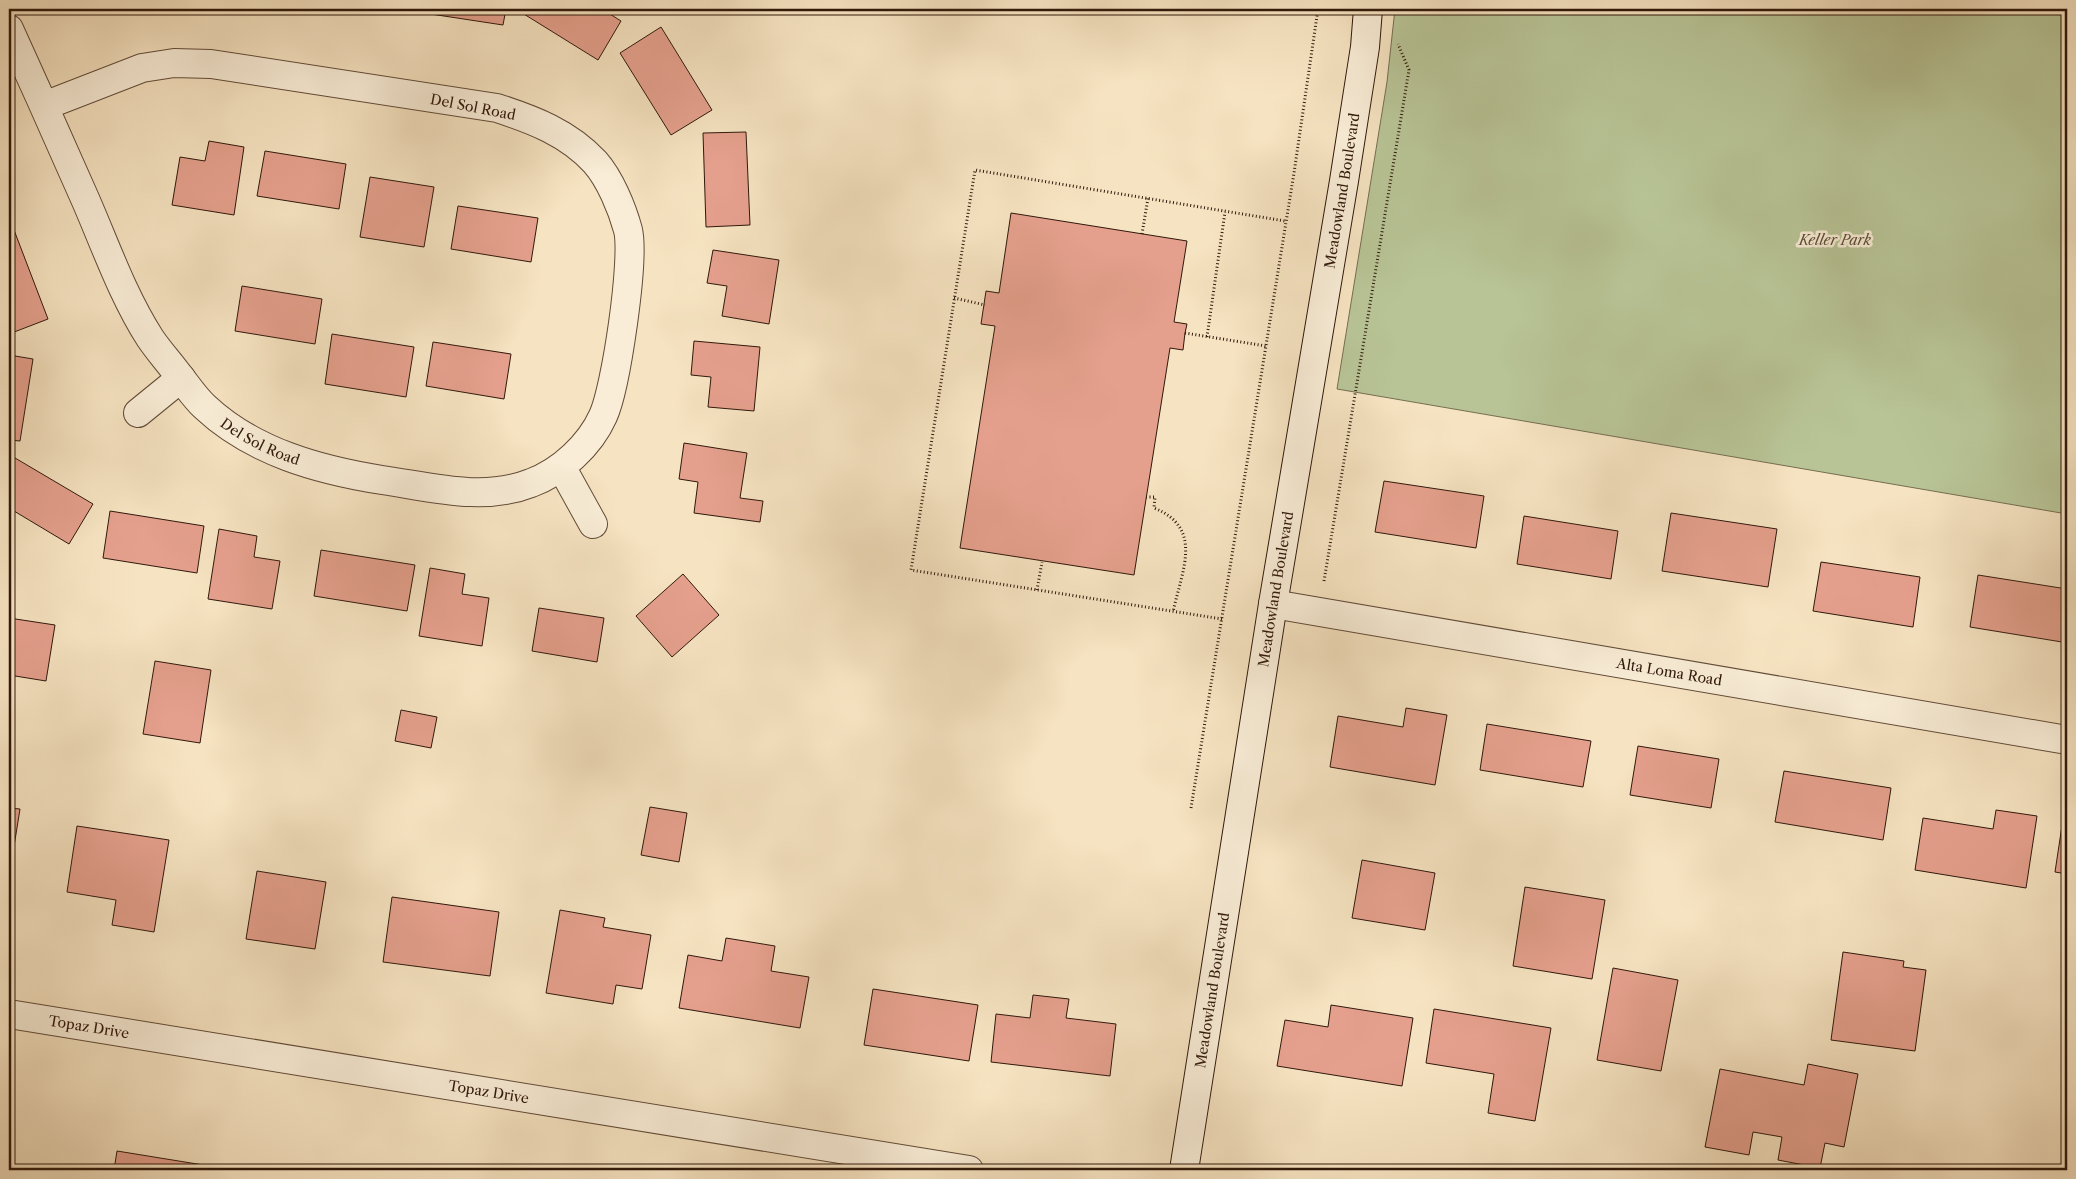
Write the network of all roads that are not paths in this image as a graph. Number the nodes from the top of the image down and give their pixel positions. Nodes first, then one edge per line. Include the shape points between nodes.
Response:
1 (1368, 9) edge
2 (9, 29) edge
3 (44, 106) junction
4 (181, 378) junction
5 (138, 414) dead end
6 (562, 468) junction
7 (593, 524) dead end
8 (1273, 604) junction
9 (2067, 740) edge
10 (9, 1014) edge
11 (969, 1170) edge
12 (1184, 1170) edge

1 - 8 street, Meadowland Boulevard via 1344,181
2 - 3 street, Del Sol Road
3 - 4 street, Del Sol Road via 128,299 150,338
3 - 6 street, Del Sol Road via 142,68 174,63 211,64 498,108 539,122 570,139 597,164 615,196 628,232 628,270 615,371 603,416 583,446
4 - 5 street
4 - 6 street, Del Sol Road via 203,405 236,432 275,452 335,472 464,492 495,492 531,484
6 - 7 street
8 - 9 street, Alta Loma Road
8 - 12 street, Meadowland Boulevard
10 - 11 street, Topaz Drive

